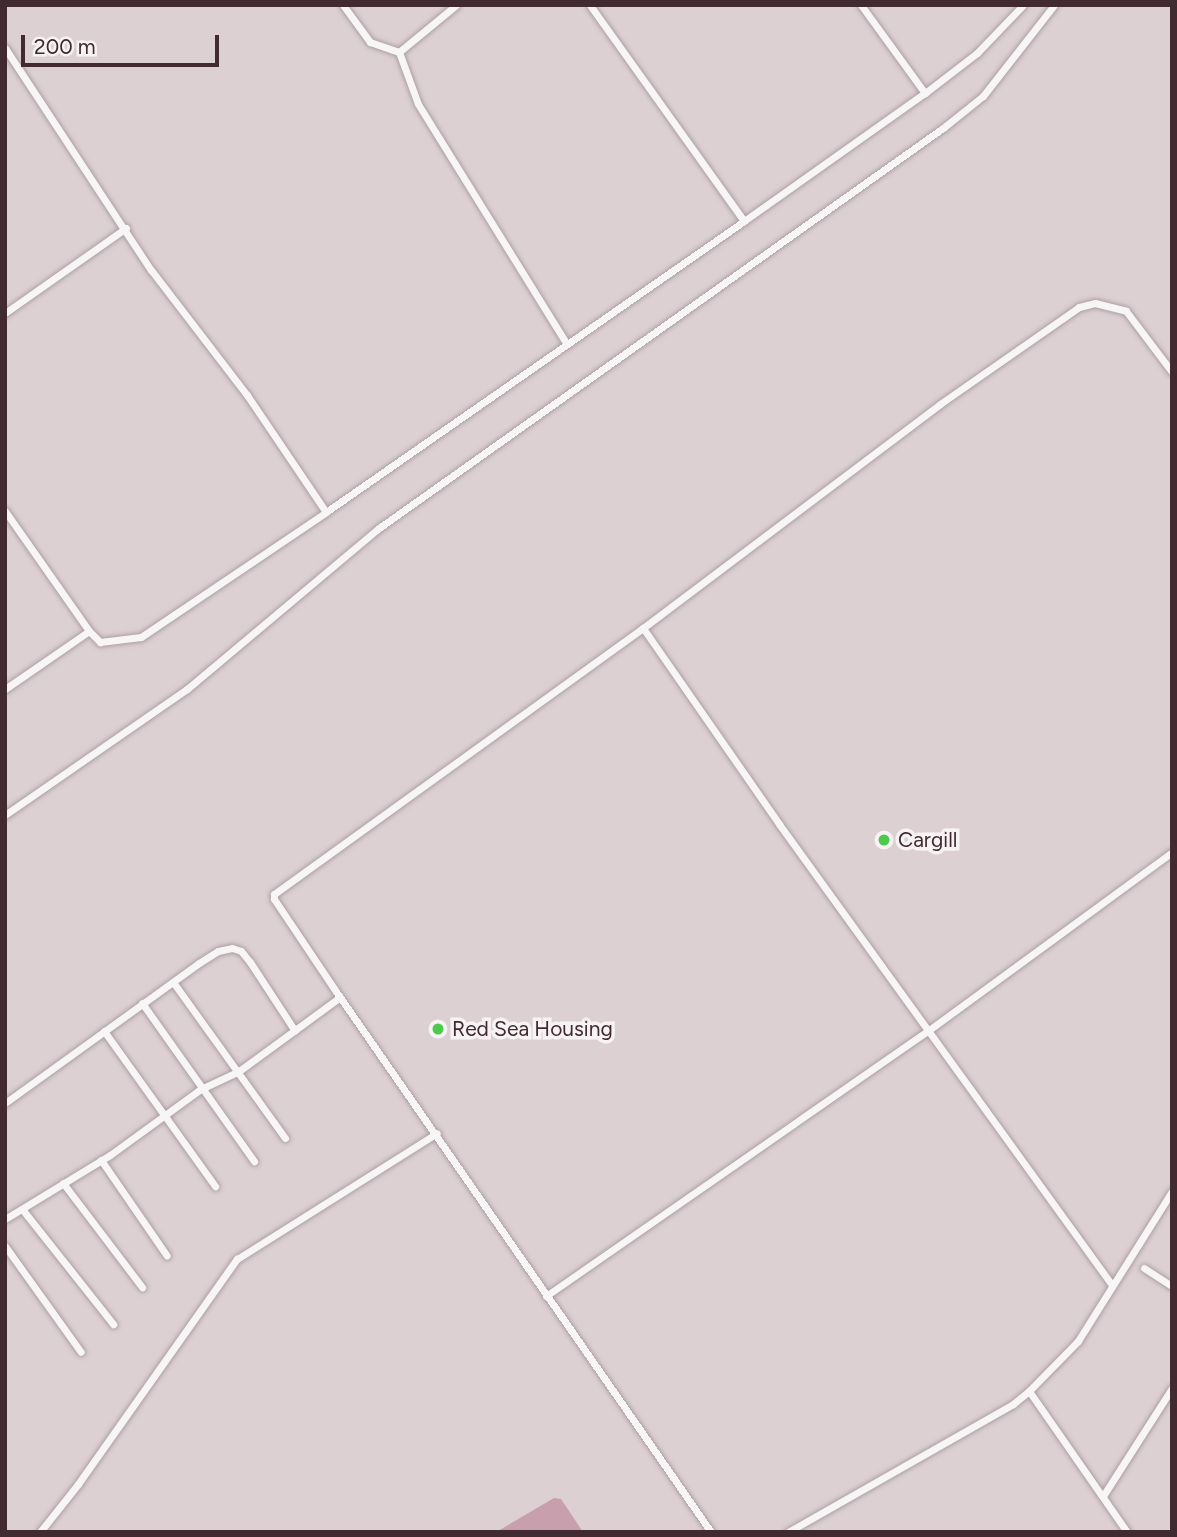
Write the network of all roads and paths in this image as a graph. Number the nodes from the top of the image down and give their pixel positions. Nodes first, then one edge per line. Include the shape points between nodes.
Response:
1 (343, 5) edge
2 (456, 5) edge
3 (590, 5) edge
4 (861, 5) edge
5 (1023, 5) edge
6 (1054, 5) edge
7 (5, 48) edge
8 (399, 52) junction
9 (925, 93) junction
10 (744, 221) junction
11 (126, 228) junction
12 (5, 313) edge
13 (566, 343) junction
14 (1172, 372) edge
15 (5, 511) edge
16 (326, 512) junction
17 (643, 628) junction
18 (89, 631) junction
19 (5, 690) edge
20 (5, 815) edge
21 (1172, 852) edge
22 (173, 982) junction
23 (340, 997) junction
24 (142, 1003) junction
25 (929, 1030) junction
26 (104, 1031) junction
27 (295, 1031) junction
28 (239, 1071) junction
29 (201, 1090) junction
30 (5, 1103) edge
31 (165, 1115) junction
32 (437, 1133) junction
33 (285, 1138) dead end
34 (100, 1160) junction
35 (254, 1161) dead end
36 (63, 1183) junction
37 (215, 1186) dead end
38 (1172, 1191) edge
39 (22, 1209) junction
40 (5, 1219) edge
41 (5, 1246) edge
42 (167, 1256) dead end
43 (1144, 1268) dead end
44 (1112, 1285) junction
45 (1172, 1286) edge
46 (142, 1287) dead end
47 (546, 1296) junction
48 (113, 1324) dead end
49 (81, 1352) dead end
50 (1172, 1388) edge
51 (1029, 1391) junction
52 (1103, 1496) junction
53 (40, 1532) edge
54 (710, 1532) edge
55 (788, 1532) edge
56 (1127, 1532) edge

1 - 8 street via 370,42
2 - 8 street
3 - 10 street
4 - 9 street
5 - 9 street via 977,54
6 - 20 street via 982,96 943,128 379,528 187,689
7 - 11 street
8 - 13 street via 418,104
9 - 10 street
10 - 13 street
11 - 12 street
11 - 16 street via 169,297 247,395
13 - 16 street
14 - 17 street via 1126,311 1096,303 1079,307 950,397
15 - 18 street
16 - 18 street via 141,637 100,642
17 - 23 street via 276,890 274,899
17 - 25 street
18 - 19 street
21 - 25 street
22 - 24 street
22 - 27 street via 218,951 241,951
22 - 28 street
23 - 27 street
23 - 32 street
24 - 26 street
24 - 29 street
25 - 44 street
25 - 47 street
26 - 30 street
26 - 31 street
27 - 28 street
28 - 29 street
28 - 33 street
29 - 31 street
29 - 35 street
31 - 34 street
31 - 37 street
32 - 47 street
32 - 53 street via 237,1259
34 - 36 street
34 - 42 street
36 - 39 street
36 - 46 street
38 - 44 street
39 - 40 street
39 - 48 street
41 - 49 street
43 - 45 street
44 - 51 street via 1078,1341
47 - 54 street
50 - 52 street
51 - 52 street
51 - 55 street
52 - 56 street

